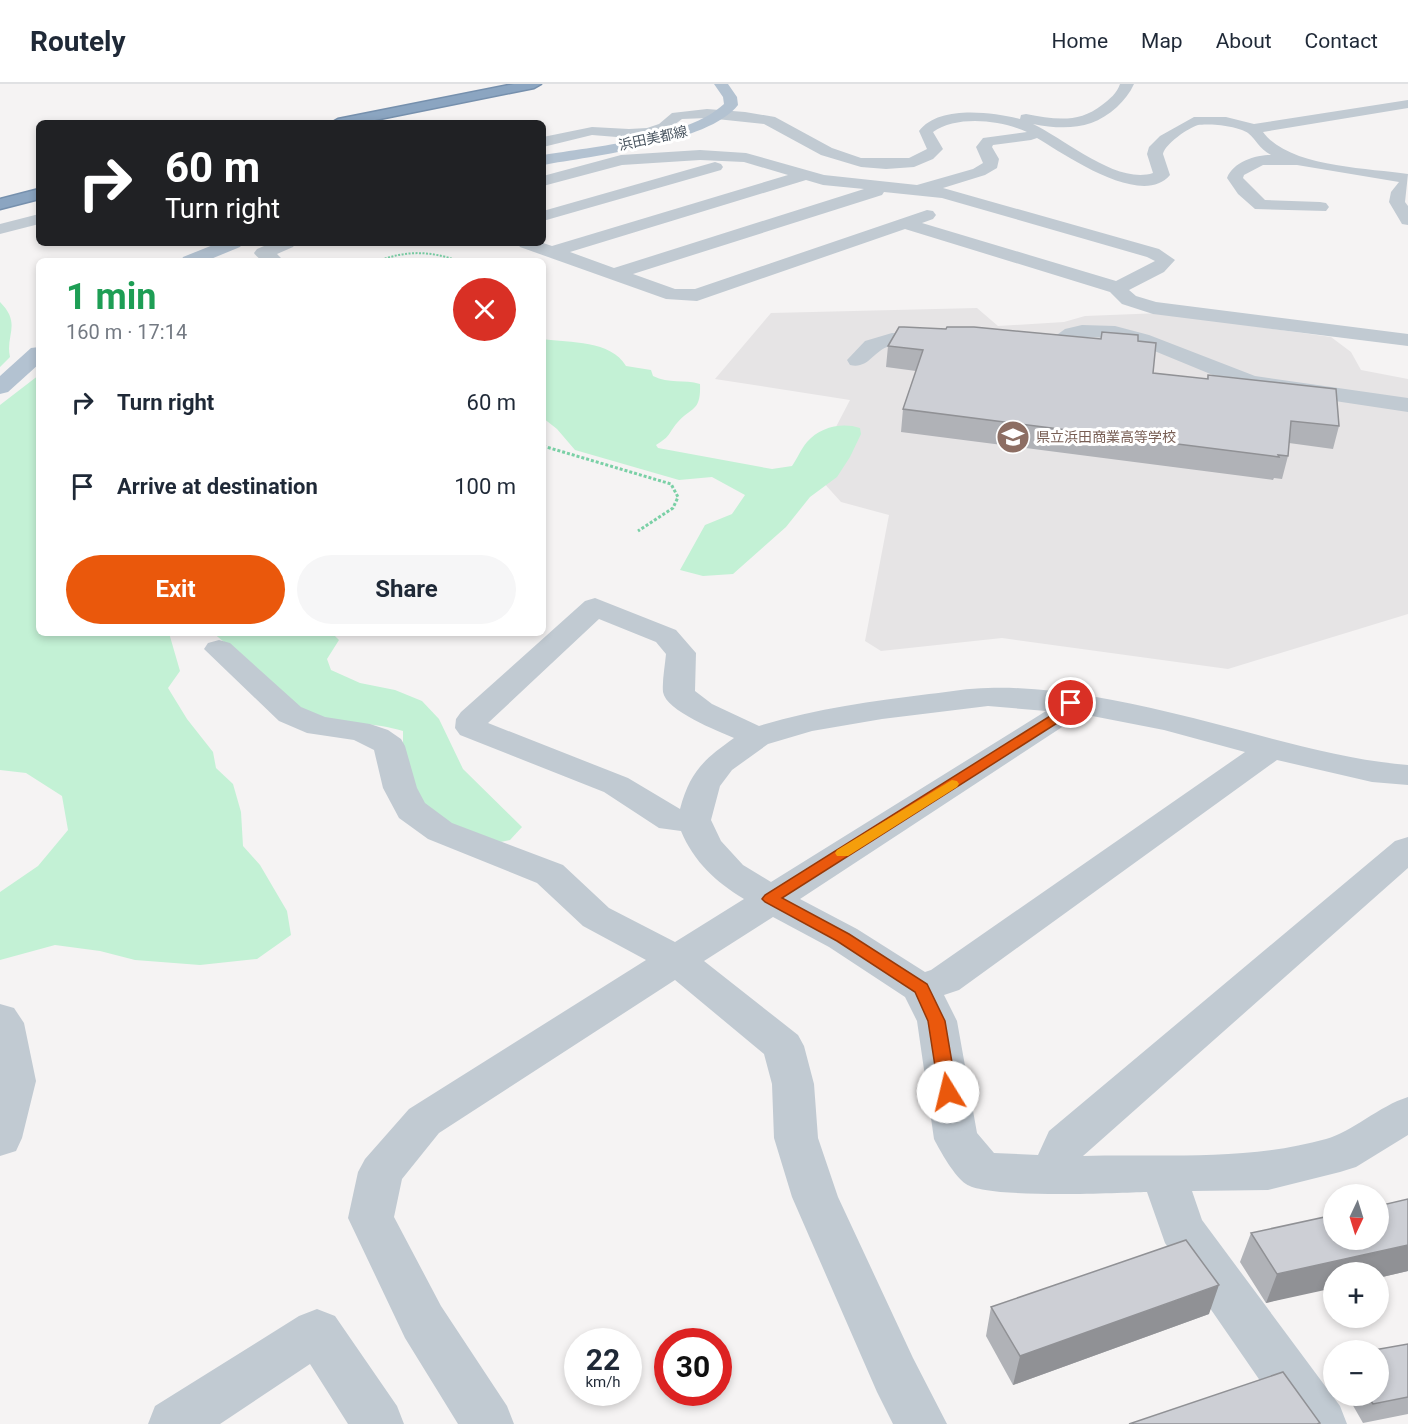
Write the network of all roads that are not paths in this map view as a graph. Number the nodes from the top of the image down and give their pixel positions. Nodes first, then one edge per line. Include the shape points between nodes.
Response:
1 (534, 84) edge
2 (721, 84) edge
3 (1127, 84) edge
4 (1408, 104) edge
5 (723, 116) junction
6 (353, 120) edge
7 (949, 120) junction
8 (1253, 129) junction
9 (1044, 135) junction
10 (546, 141) edge
11 (746, 158) junction
12 (546, 159) edge
13 (1298, 159) junction
14 (806, 176) junction
15 (546, 180) edge
16 (1408, 180) edge
17 (882, 187) junction
18 (920, 190) junction
19 (36, 195) edge
20 (968, 200) junction
21 (721, 201) junction
22 (0, 204) edge
23 (1320, 207) dead end
24 (546, 215) edge
25 (36, 220) edge
26 (1408, 220) edge
27 (783, 221) junction
28 (905, 223) junction
29 (0, 230) edge
30 (851, 242) junction
31 (227, 246) edge
32 (280, 246) edge
33 (534, 246) edge
34 (551, 252) junction
35 (197, 258) edge
36 (270, 258) edge
37 (614, 274) junction
38 (1119, 288) junction
39 (951, 339) edge
40 (1408, 340) edge
41 (1002, 342) edge
42 (36, 356) edge
43 (858, 360) dead end
44 (0, 387) edge
45 (1408, 405) edge
46 (219, 649) dead end
47 (1071, 703) junction
48 (757, 737) junction
49 (1270, 748) junction
50 (1408, 775) edge
51 (694, 820) junction
52 (1408, 849) edge
53 (770, 899) junction
54 (676, 960) junction
55 (921, 988) junction
56 (0, 1019) edge
57 (1408, 1114) edge
58 (0, 1138) edge
59 (1163, 1173) junction
60 (1053, 1175) junction
61 (174, 1424) edge
62 (378, 1424) edge
63 (488, 1424) edge
64 (921, 1424) edge
65 (1321, 1424) edge

1 - 6 highway
2 - 5 main road via 731,101
3 - 7 street via 1118,99 1086,122 1059,124 991,113 945,117
4 - 8 street
5 - 7 street via 765,119 842,159 882,166 912,162 931,154 935,149 926,131
5 - 10 street via 686,114 666,126 639,133 592,131
5 - 12 main road, 浜田美都線 via 672,134
7 - 9 street via 1004,120
8 - 9 street via 1226,121 1194,122 1157,147 1155,154 1162,176 1143,180 1113,175
8 - 13 street via 1268,147
9 - 18 street via 988,141 984,147 991,165
11 - 14 street
11 - 15 street via 700,154 621,160
11 - 24 street
13 - 16 street
13 - 23 street via 1260,160 1237,172 1235,178 1261,205
14 - 17 street
14 - 21 street
16 - 26 street via 1397,202
17 - 18 street
17 - 27 street
18 - 20 street
19 - 22 highway
20 - 28 street
20 - 38 street via 1166,260
21 - 27 street
21 - 34 street
25 - 29 street
27 - 30 street
27 - 37 street
28 - 30 street
28 - 38 street
30 - 37 street via 697,295 673,295
31 - 35 main road
32 - 36 street via 262,253
33 - 34 street
34 - 37 street
38 - 40 street via 1130,300 1162,310
39 - 43 street via 873,343
41 - 45 street via 1048,345 1082,331 1115,332 1250,382
42 - 44 main road
46 - 54 street via 290,714 318,726 359,731 389,746 400,788 411,810 440,831 550,874 596,917
47 - 48 street via 988,697 882,709
47 - 49 street via 1167,721
47 - 53 street via 1069,710
48 - 51 street via 720,763 703,785
48 - 51 street via 701,711 679,694 681,653 666,636 595,607 472,718 471,728 616,785 671,820
49 - 50 street via 1372,772
49 - 55 street via 945,980
51 - 53 street via 705,846 730,874
52 - 60 street via 1065,1144
53 - 54 street
53 - 55 street via 843,938
54 - 63 street via 424,1121 381,1172 371,1218 423,1322
54 - 64 street via 783,1046 793,1084 796,1138 814,1197
55 - 60 street via 937,1021 956,1139 982,1171
56 - 58 street via 15,1081
57 - 59 street via 1340,1154 1268,1171
59 - 60 street
59 - 65 street via 1182,1229
61 - 62 street via 317,1332

